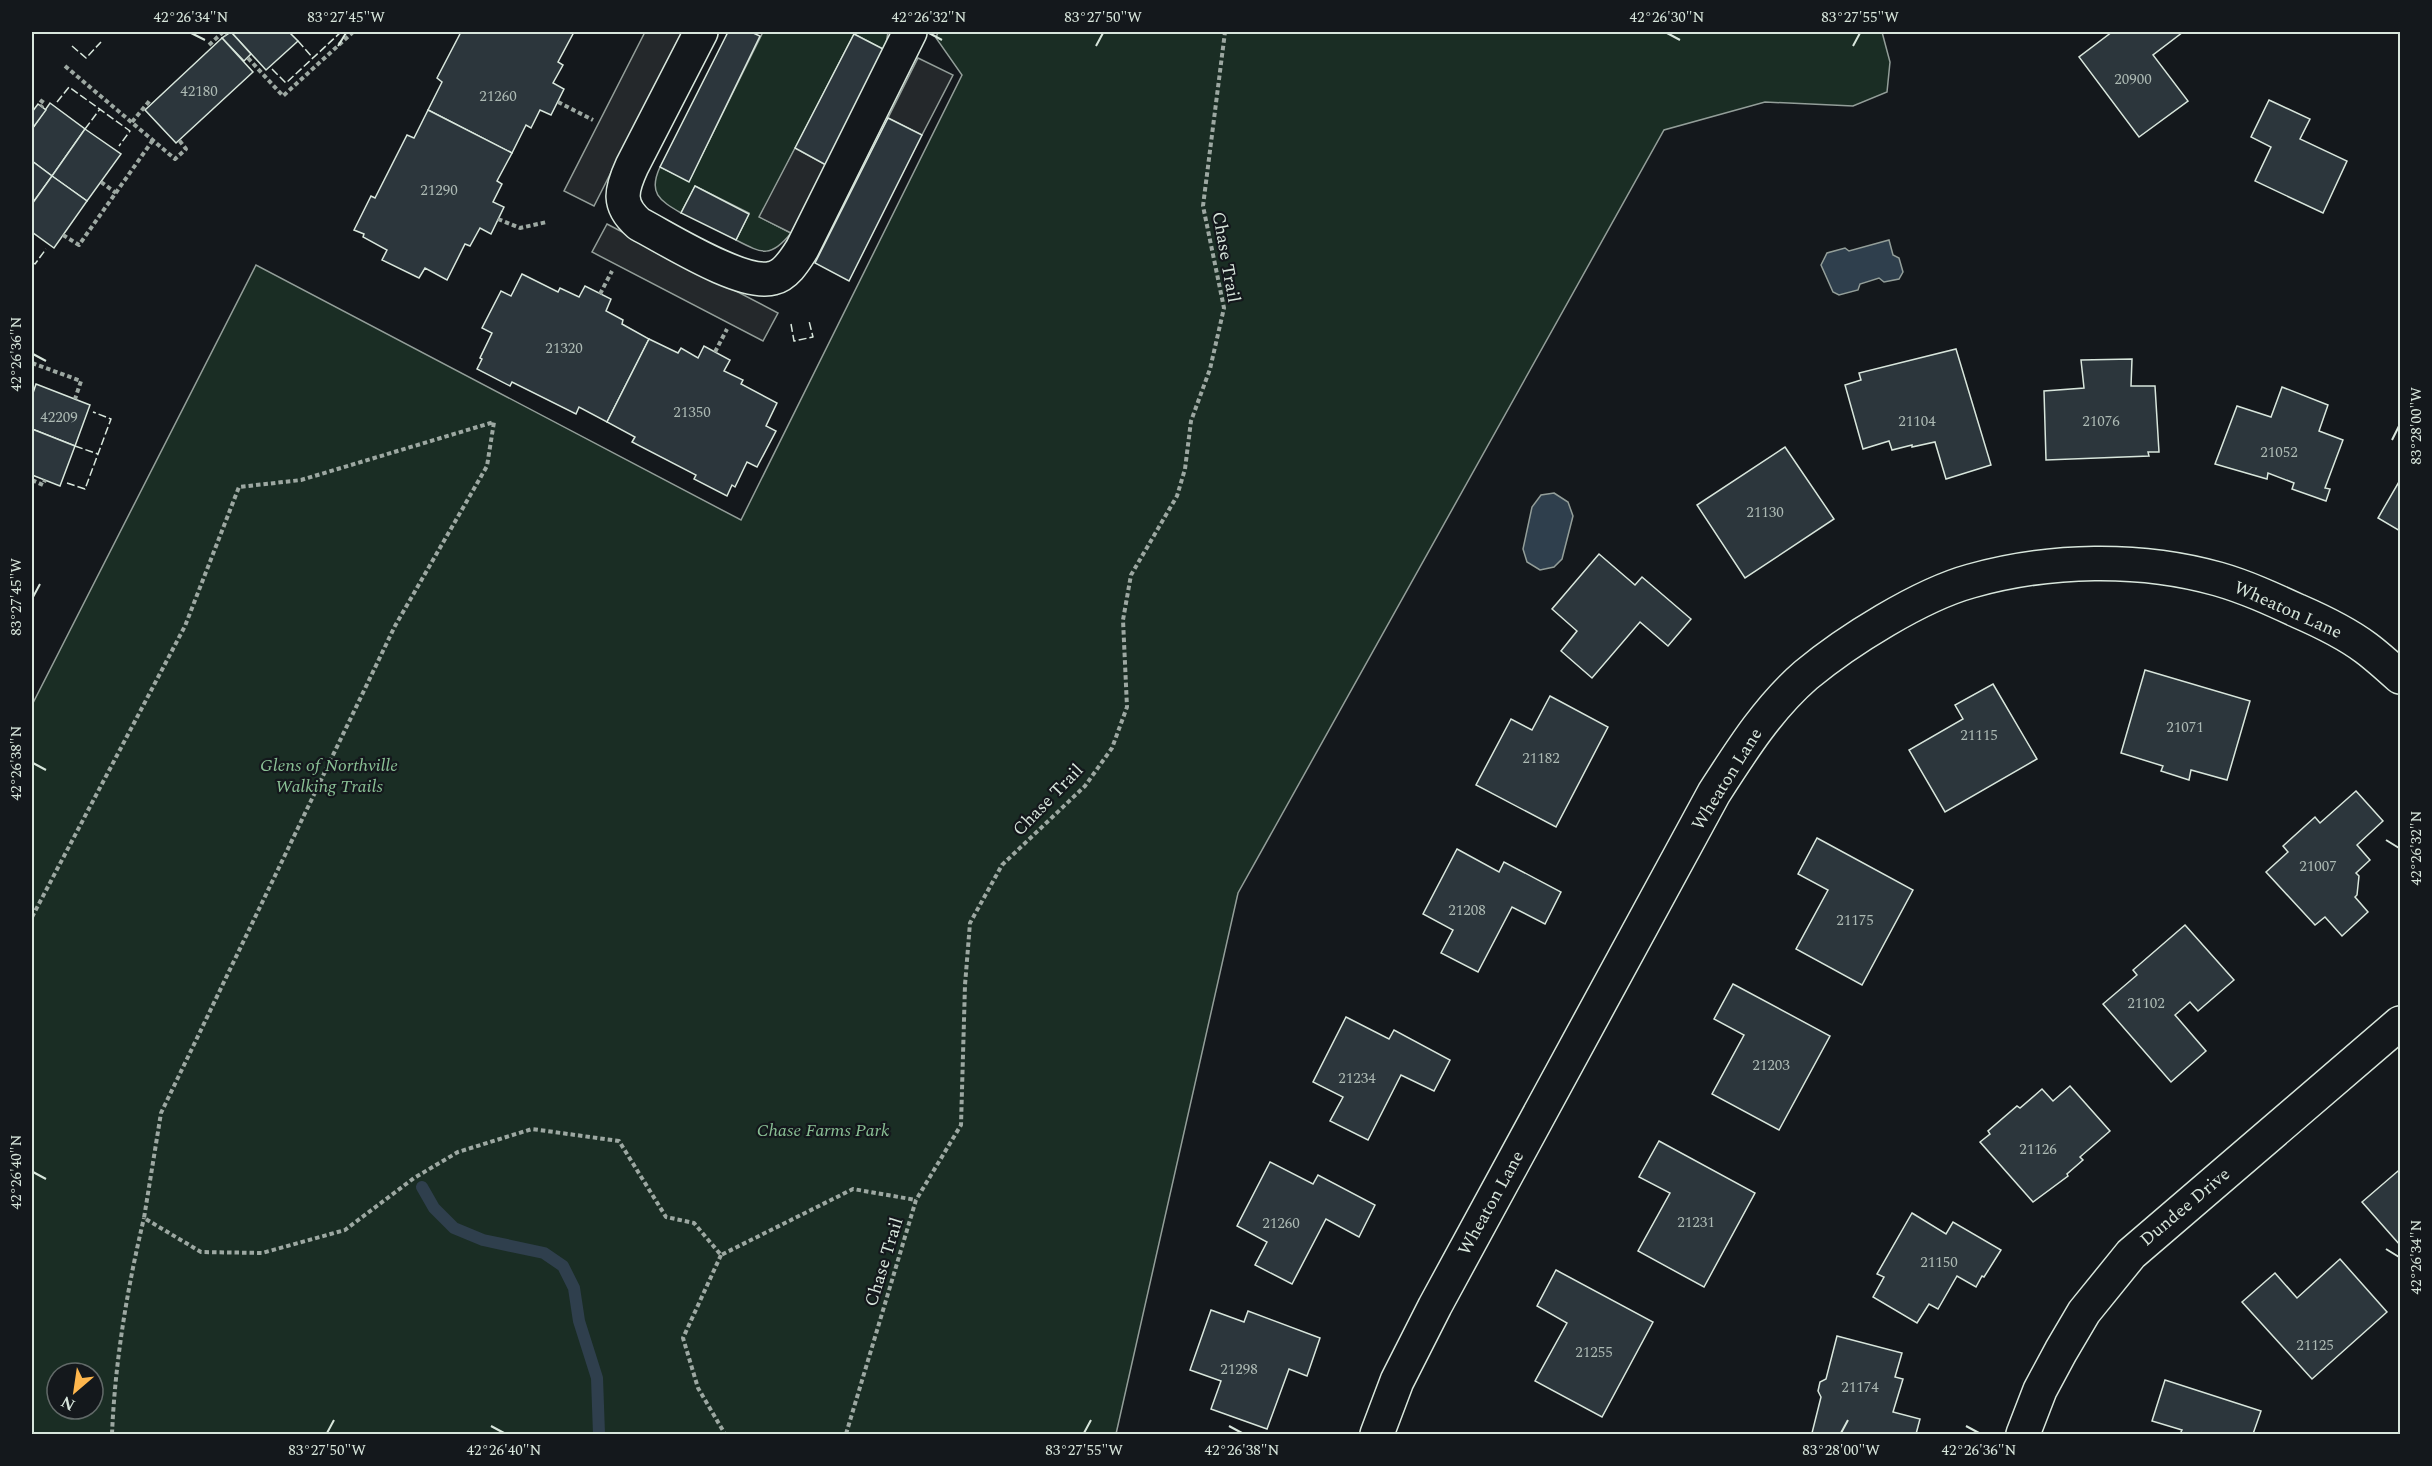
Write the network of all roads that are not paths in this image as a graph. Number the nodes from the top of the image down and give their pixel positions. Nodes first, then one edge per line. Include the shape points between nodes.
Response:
1 (700, 32) edge
2 (910, 32) edge
3 (2400, 677) edge
4 (2400, 1023) edge
5 (1377, 1434) edge
6 (2023, 1434) edge

1 - 2 street via 624,182 623,197 627,213 639,224 734,274 754,280 774,278 791,266
3 - 5 street, Wheaton Lane via 2364,647 2269,597 2217,579 2109,563 2057,566 1970,581 1884,622 1806,676 1743,747 1714,793 1435,1306 1397,1381
4 - 6 street, Dundee Drive via 2131,1254 2084,1312 2040,1390

